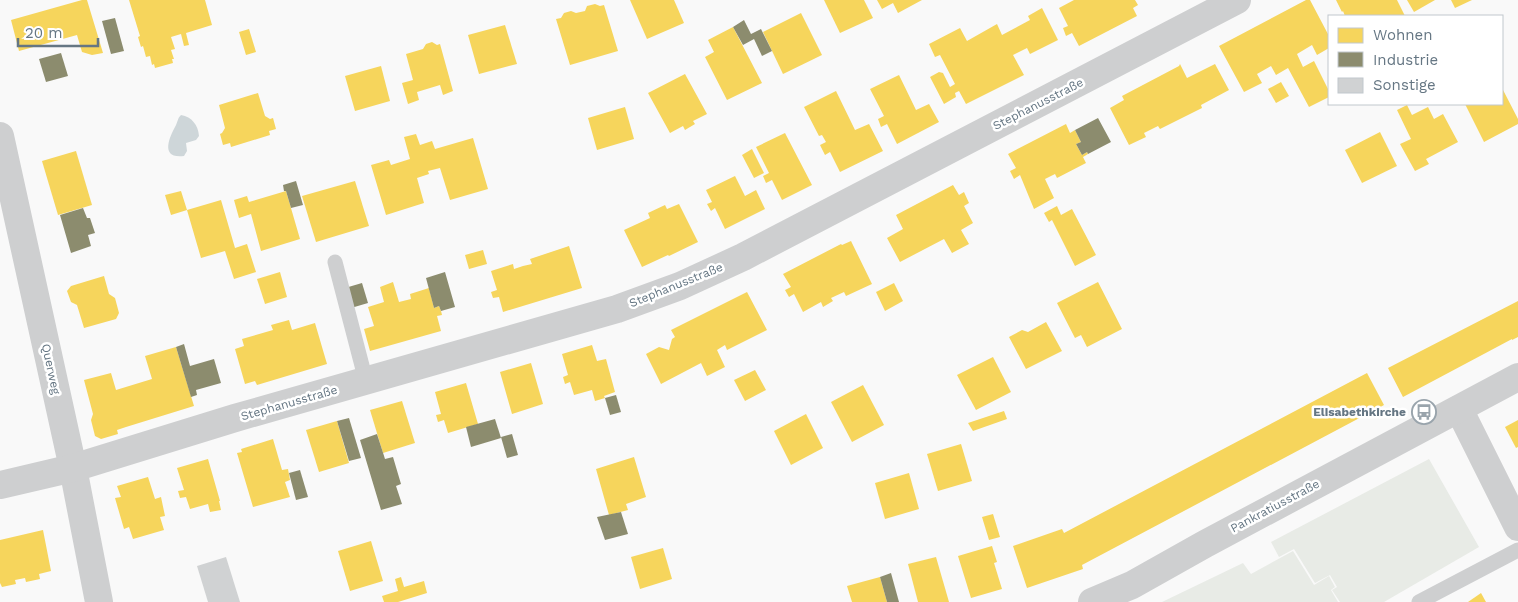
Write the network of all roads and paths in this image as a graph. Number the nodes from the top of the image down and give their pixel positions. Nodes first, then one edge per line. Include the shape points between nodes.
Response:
1 (1237, 0) edge
2 (0, 136) edge
3 (335, 262) dead end
4 (1518, 377) edge
5 (366, 381) junction
6 (1459, 408) junction
7 (73, 468) junction
8 (0, 485) edge
9 (1518, 527) edge
10 (1518, 550) edge
11 (99, 602) edge
12 (1093, 602) edge
13 (1419, 602) edge

1 - 5 street, Stephanusstraße via 743,257 680,286 608,311
2 - 7 street, Querweg
3 - 5 lane
4 - 6 street, Pankratiusstraße
5 - 7 street, Stephanusstraße
6 - 9 street
6 - 12 street, Pankratiusstraße via 1132,585
7 - 8 street, Stephanusstraße
7 - 11 street, Querweg
10 - 13 lane

